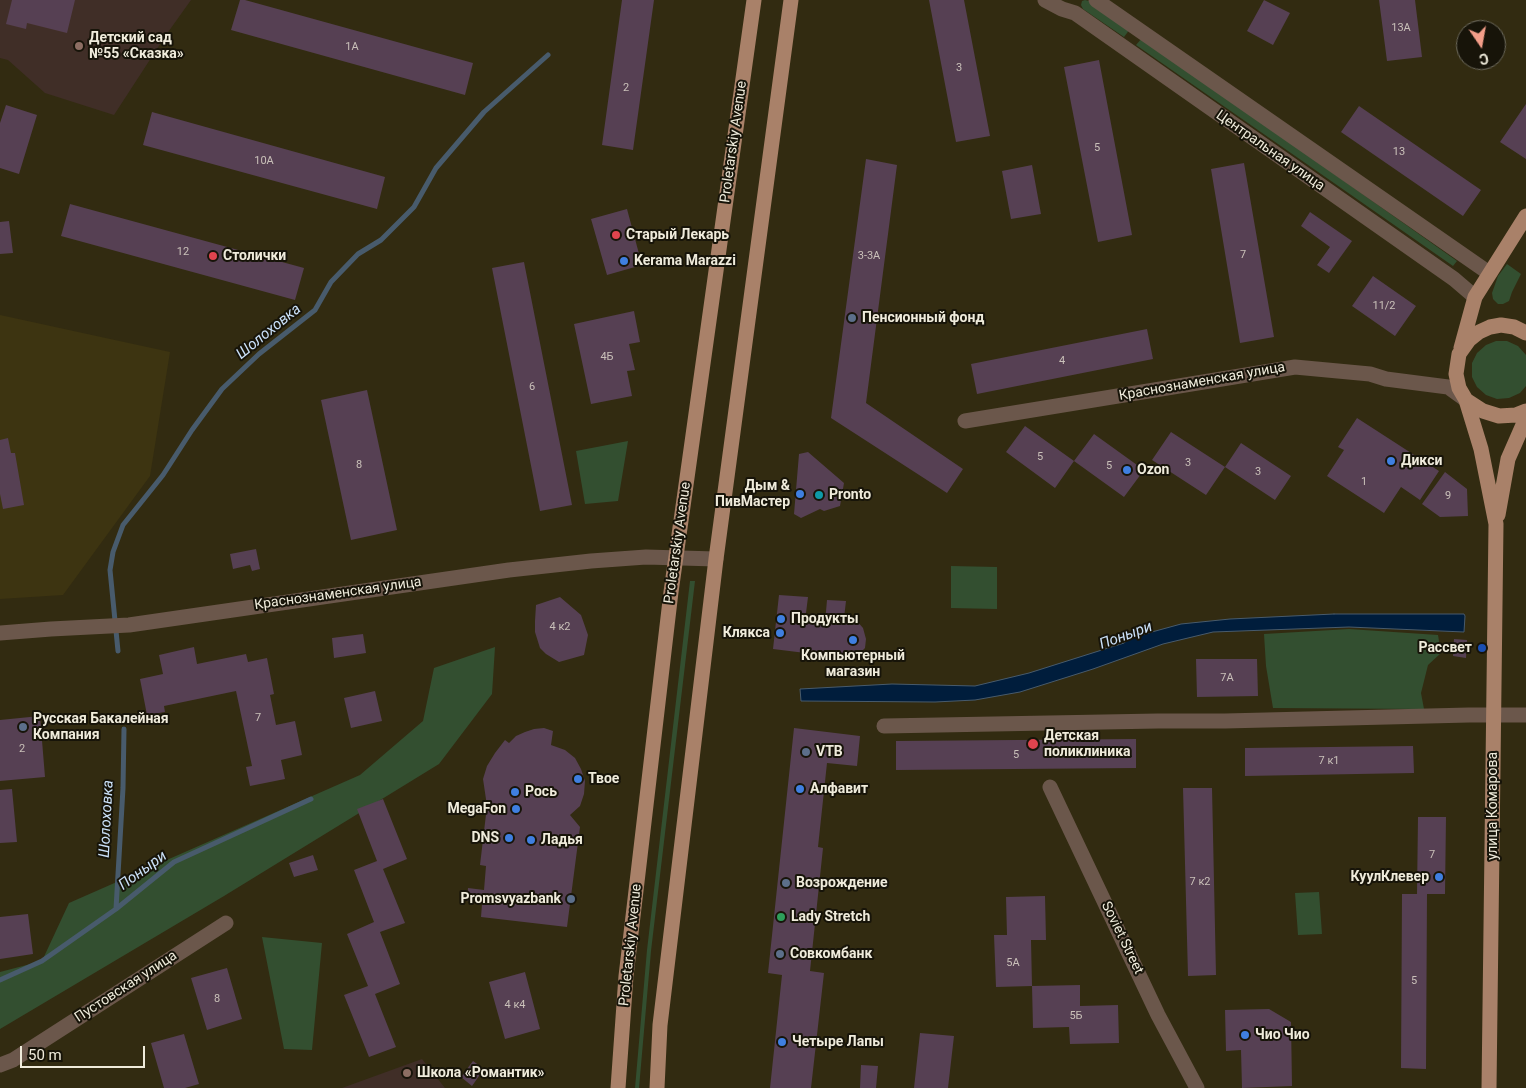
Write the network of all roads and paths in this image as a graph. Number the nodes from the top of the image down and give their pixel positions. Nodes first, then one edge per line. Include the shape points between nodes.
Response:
1 (754, 0) edge
2 (790, 0) edge
3 (1045, 0) edge
4 (1096, 0) edge
5 (1064, 4) edge
6 (1526, 216) edge
7 (1489, 273) junction
8 (1475, 297) junction
9 (1526, 333) edge
10 (1459, 354) junction
11 (1466, 400) junction
12 (1526, 411) edge
13 (1526, 418) edge
14 (965, 421) dead end
15 (1496, 524) junction
16 (676, 557) junction
17 (716, 559) junction
18 (0, 633) edge
19 (1493, 715) junction
20 (1526, 715) edge
21 (884, 726) dead end
22 (1050, 787) dead end
23 (226, 923) dead end
24 (0, 1065) edge
25 (618, 1088) edge
26 (657, 1088) edge
27 (1197, 1088) edge
28 (1489, 1088) edge

1 - 16 main road, Proletarskiy Avenue
2 - 17 main road
3 - 5 street, Центральная улица
4 - 7 street, Центральная улица
5 - 8 street, Центральная улица
6 - 7 main road
7 - 8 main road
8 - 10 main road
9 - 10 main road via 1514,327 1490,327 1469,340
10 - 11 main road via 1456,374
11 - 12 main road via 1499,416
11 - 14 street, Краснознаменская улица via 1448,388 1370,374 1294,367
11 - 15 main road via 1481,449
13 - 15 main road via 1508,460
15 - 19 main road, улица Комарова
16 - 17 street, Краснознаменская улица
16 - 18 street, Краснознаменская улица via 591,561 509,570 103,628
16 - 25 main road, Proletarskiy Avenue via 626,976
17 - 26 main road via 660,1025
19 - 20 street
19 - 21 street
19 - 28 main road, улица Комарова
22 - 27 street, Soviet Street via 1158,1015
23 - 24 street, Пустовская улица via 13,1060

